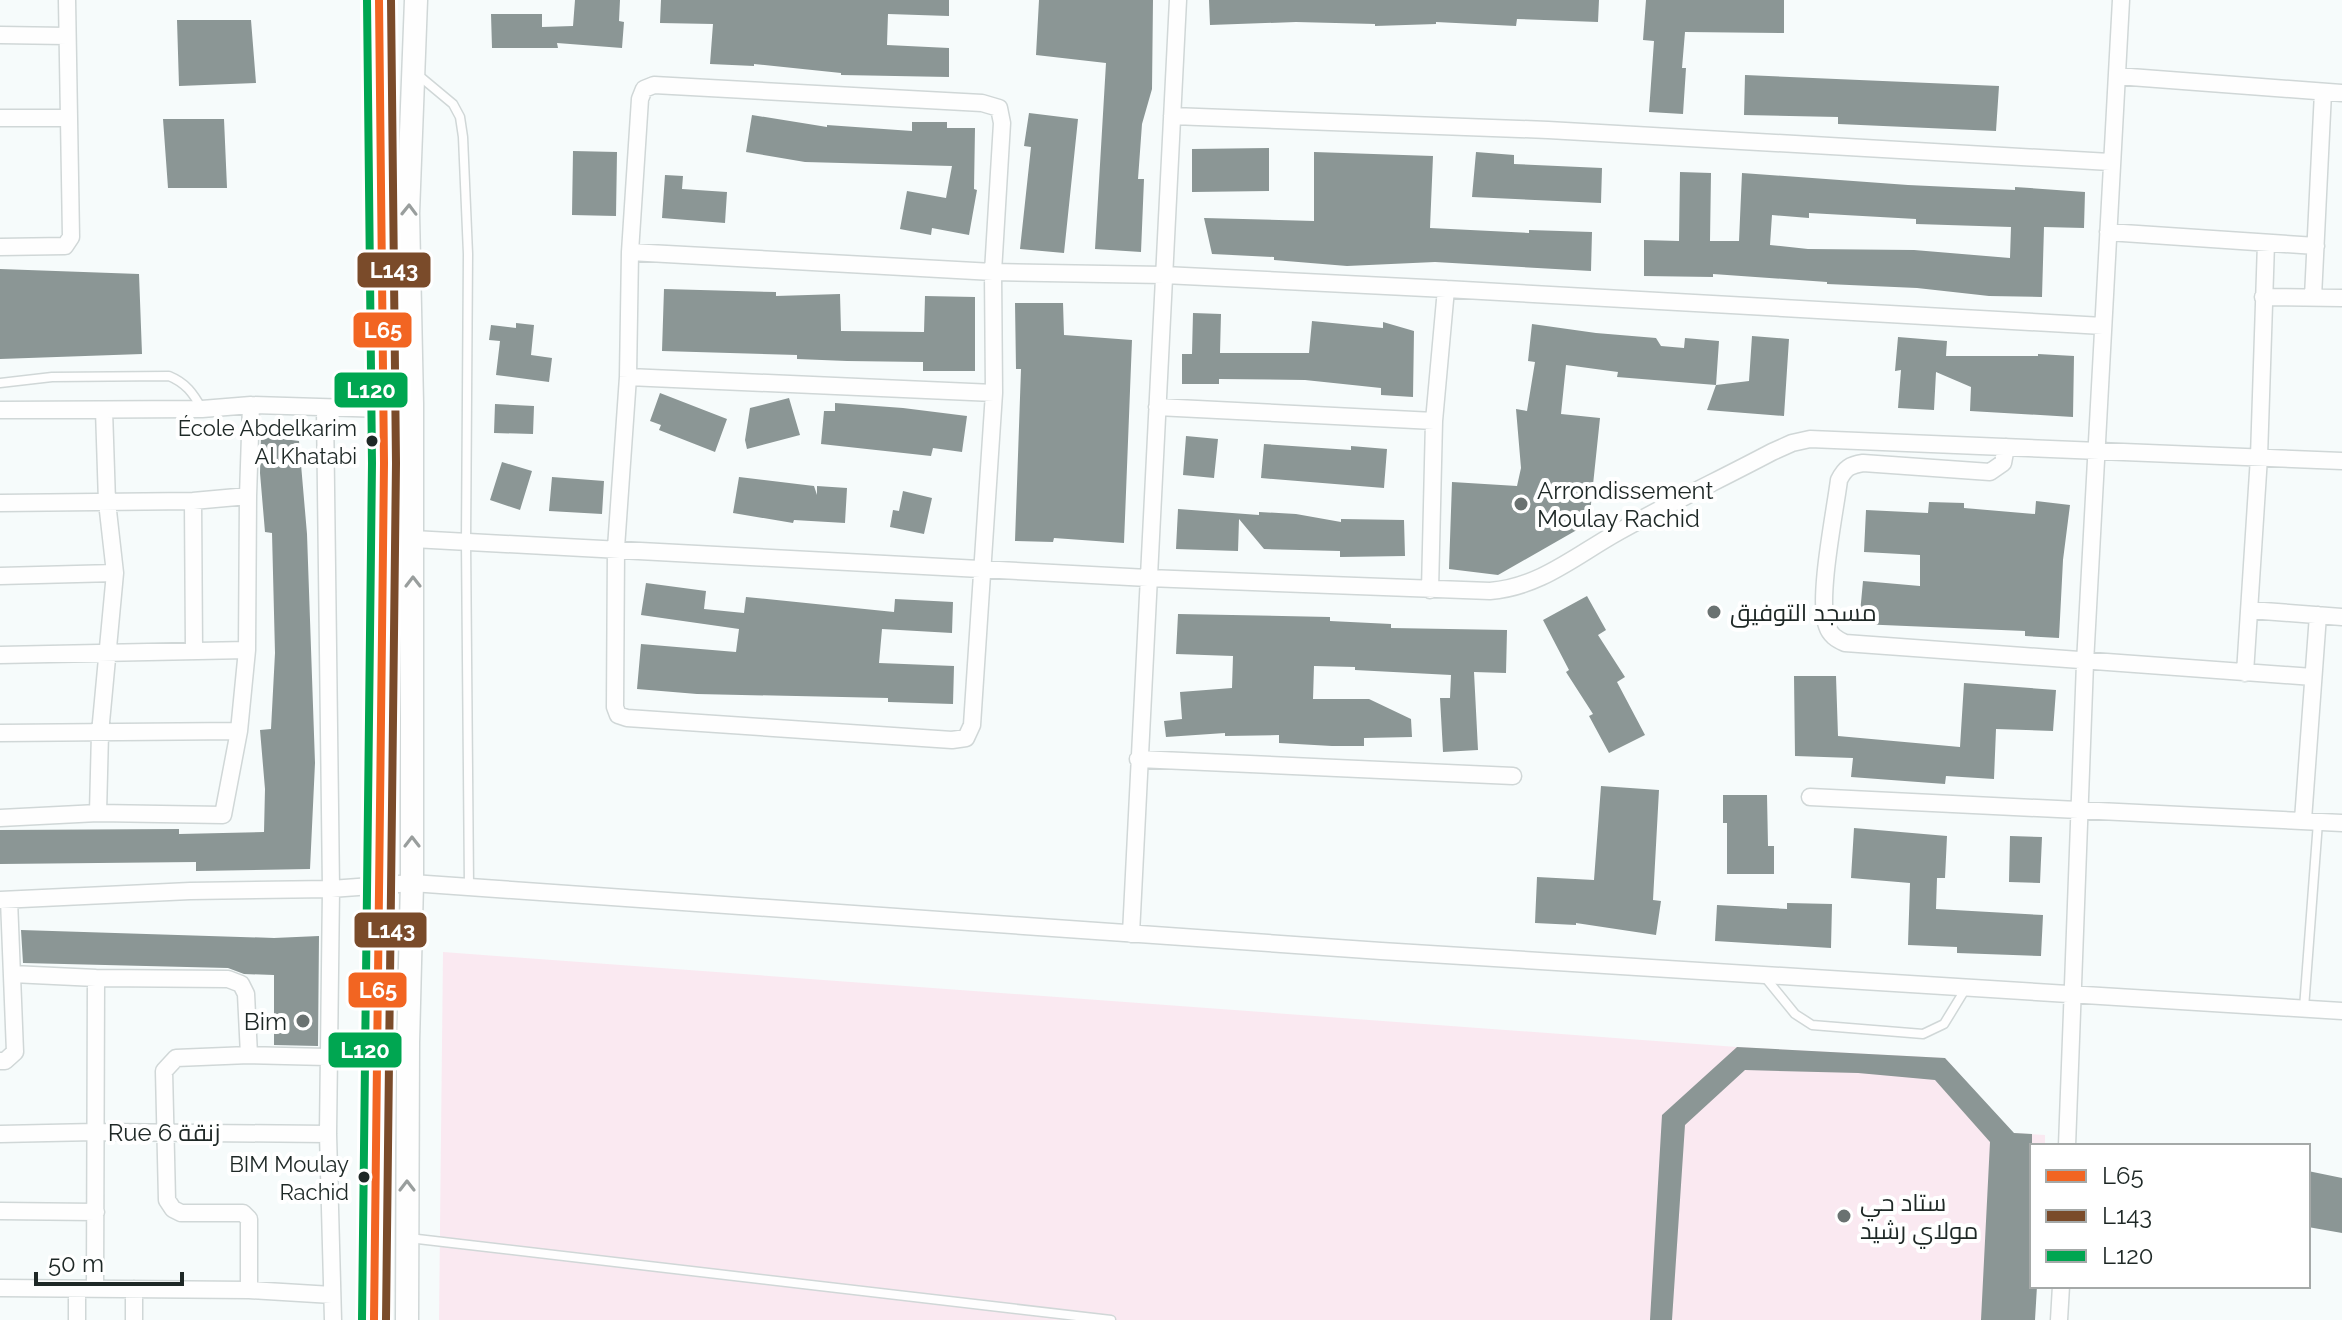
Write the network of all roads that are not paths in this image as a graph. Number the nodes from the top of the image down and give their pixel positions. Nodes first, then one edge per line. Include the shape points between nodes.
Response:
1 (67, 0) edge
2 (379, 0) edge
3 (416, 0) edge
4 (1178, 0) edge
5 (2121, 0) edge
6 (0, 35) edge
7 (67, 36) junction
8 (413, 71) junction
9 (2117, 76) junction
10 (2323, 92) junction
11 (2342, 93) edge
12 (1172, 116) junction
13 (0, 118) edge
14 (67, 118) junction
15 (2110, 162) junction
16 (2108, 232) junction
17 (2266, 243) junction
18 (2316, 246) junction
19 (0, 247) edge
20 (630, 252) junction
21 (993, 272) junction
22 (1164, 275) junction
23 (1446, 289) junction
24 (2263, 297) junction
25 (2313, 297) junction
26 (2342, 298) edge
27 (2103, 326) junction
28 (628, 377) junction
29 (0, 383) edge
30 (994, 393) junction
31 (251, 405) junction
32 (1157, 407) junction
33 (202, 409) junction
34 (325, 409) junction
35 (385, 409) junction
36 (0, 410) edge
37 (104, 410) junction
38 (1434, 421) junction
39 (2006, 447) junction
40 (2097, 451) junction
41 (2259, 457) junction
42 (2342, 461) edge
43 (248, 496) junction
44 (193, 501) junction
45 (107, 502) junction
46 (0, 503) edge
47 (413, 539) junction
48 (466, 541) junction
49 (616, 548) junction
50 (983, 568) junction
51 (115, 573) junction
52 (0, 576) edge
53 (1148, 578) junction
54 (1430, 590) junction
55 (2250, 610) junction
56 (2318, 615) junction
57 (2342, 617) edge
58 (194, 650) junction
59 (247, 650) junction
60 (108, 653) junction
61 (0, 655) edge
62 (2085, 663) junction
63 (2245, 673) junction
64 (2313, 677) junction
65 (239, 731) junction
66 (0, 733) edge
67 (100, 733) junction
68 (1138, 759) junction
69 (1513, 776) dead end
70 (1810, 797) dead end
71 (2080, 811) junction
72 (98, 813) junction
73 (0, 818) edge
74 (2310, 821) junction
75 (2342, 823) edge
76 (412, 883) junction
77 (380, 884) junction
78 (469, 887) junction
79 (331, 889) junction
80 (4, 900) edge
81 (1131, 934) junction
82 (12, 974) junction
83 (1764, 975) junction
84 (96, 978) junction
85 (1967, 987) junction
86 (2073, 994) junction
87 (2304, 1008) junction
88 (2342, 1011) edge
89 (249, 1055) junction
90 (327, 1057) junction
91 (0, 1061) edge
92 (95, 1132) junction
93 (167, 1132) junction
94 (0, 1134) edge
95 (328, 1134) junction
96 (2067, 1144) edge
97 (0, 1211) edge
98 (96, 1212) junction
99 (407, 1238) junction
100 (0, 1288) edge
101 (2061, 1288) edge
102 (77, 1289) junction
103 (95, 1289) junction
104 (134, 1289) junction
105 (249, 1290) junction
106 (332, 1295) junction
107 (77, 1320) edge
108 (134, 1320) edge
109 (333, 1320) edge
110 (374, 1320) edge
111 (407, 1320) edge
112 (1111, 1320) edge
113 (2059, 1320) edge

1 - 7 street
2 - 35 main road
3 - 8 main road
4 - 12 street
5 - 9 street
6 - 7 street
7 - 14 street
47 -> 8 main road via 408,213
8 - 48 lane via 453,104 463,137 468,254
9 - 10 street
9 - 15 street
10 - 11 street
10 - 18 street
12 - 15 street via 1548,130
12 - 22 street
13 - 14 street
14 - 19 street via 71,237 65,246
15 - 16 street
16 - 17 street
16 - 27 street
17 - 18 street
17 - 24 street
18 - 25 street
20 - 21 street
20 - 21 street via 644,89 654,85 788,92 999,108
20 - 28 street
21 - 22 street
21 - 30 street
22 - 23 street
22 - 32 street
23 - 27 street
23 - 38 street
24 - 25 street
24 - 41 street
25 - 26 street
27 - 40 street
28 - 30 street
28 - 49 street
29 - 33 lane via 169,376 191,391
30 - 50 street
31 - 33 street
31 - 34 street
31 - 43 street
32 - 38 street
32 - 53 street
33 - 37 street
34 - 35 street
34 - 79 street
35 - 77 main road
36 - 37 street
37 - 45 street
38 - 54 street
39 - 40 street
39 - 54 street via 1810,439 1792,443 1513,590
39 - 62 street via 2003,463 1990,472 1863,463 1845,469 1839,480 1823,607 1828,628 1845,643
40 - 41 street
40 - 62 street
41 - 42 street
41 - 55 street
43 - 44 street
43 - 59 street
44 - 45 street
44 - 58 street
45 - 46 street
45 - 51 street
47 - 48 street
76 -> 47 main road
48 - 49 street
48 - 78 lane
49 - 50 street
49 - 50 street via 618,715 952,740 966,738 972,725
50 - 53 street
51 - 52 street
51 - 60 street
53 - 54 street
53 - 68 street
55 - 56 street
55 - 63 street
56 - 57 street
56 - 64 street
58 - 59 street
58 - 60 street
59 - 65 street
60 - 61 street
60 - 67 street
62 - 63 street
62 - 71 street
63 - 64 street
64 - 74 street
65 - 67 street
65 - 72 street via 223,815
66 - 67 street
67 - 72 street
68 - 69 street
68 - 81 street
70 - 71 street
71 - 74 street
71 - 86 street
72 - 73 street
74 - 75 street
74 - 87 lane
76 - 77 street
76 - 78 street
99 -> 76 main road
77 - 79 street
77 - 110 main road
78 - 81 street
79 - 80 street
79 - 90 street
80 - 82 street
81 - 83 street
82 - 84 street
82 - 91 street via 15,1052
83 - 85 street
83 - 85 lane via 1795,1014 1812,1025 1923,1034 1944,1024
84 - 89 street via 228,979 241,984
84 - 92 street
85 - 86 street
86 - 87 street
86 - 96 street
87 - 88 street
89 - 90 street
89 - 93 street via 176,1058 164,1071
90 - 95 street
92 - 93 street, Rue 6 زنقة
92 - 94 street, Rue 6 زنقة
92 - 98 street
93 - 95 street, Rue 6 زنقة
93 - 105 street via 167,1200 173,1209 243,1213 249,1219
95 - 106 street
97 - 98 street
98 - 103 street
99 - 111 main road
99 - 112 lane
100 - 102 street
101 - 113 street
102 - 103 street
102 - 107 street
103 - 104 street
104 - 105 street
104 - 108 street
105 - 106 street
106 - 109 street

